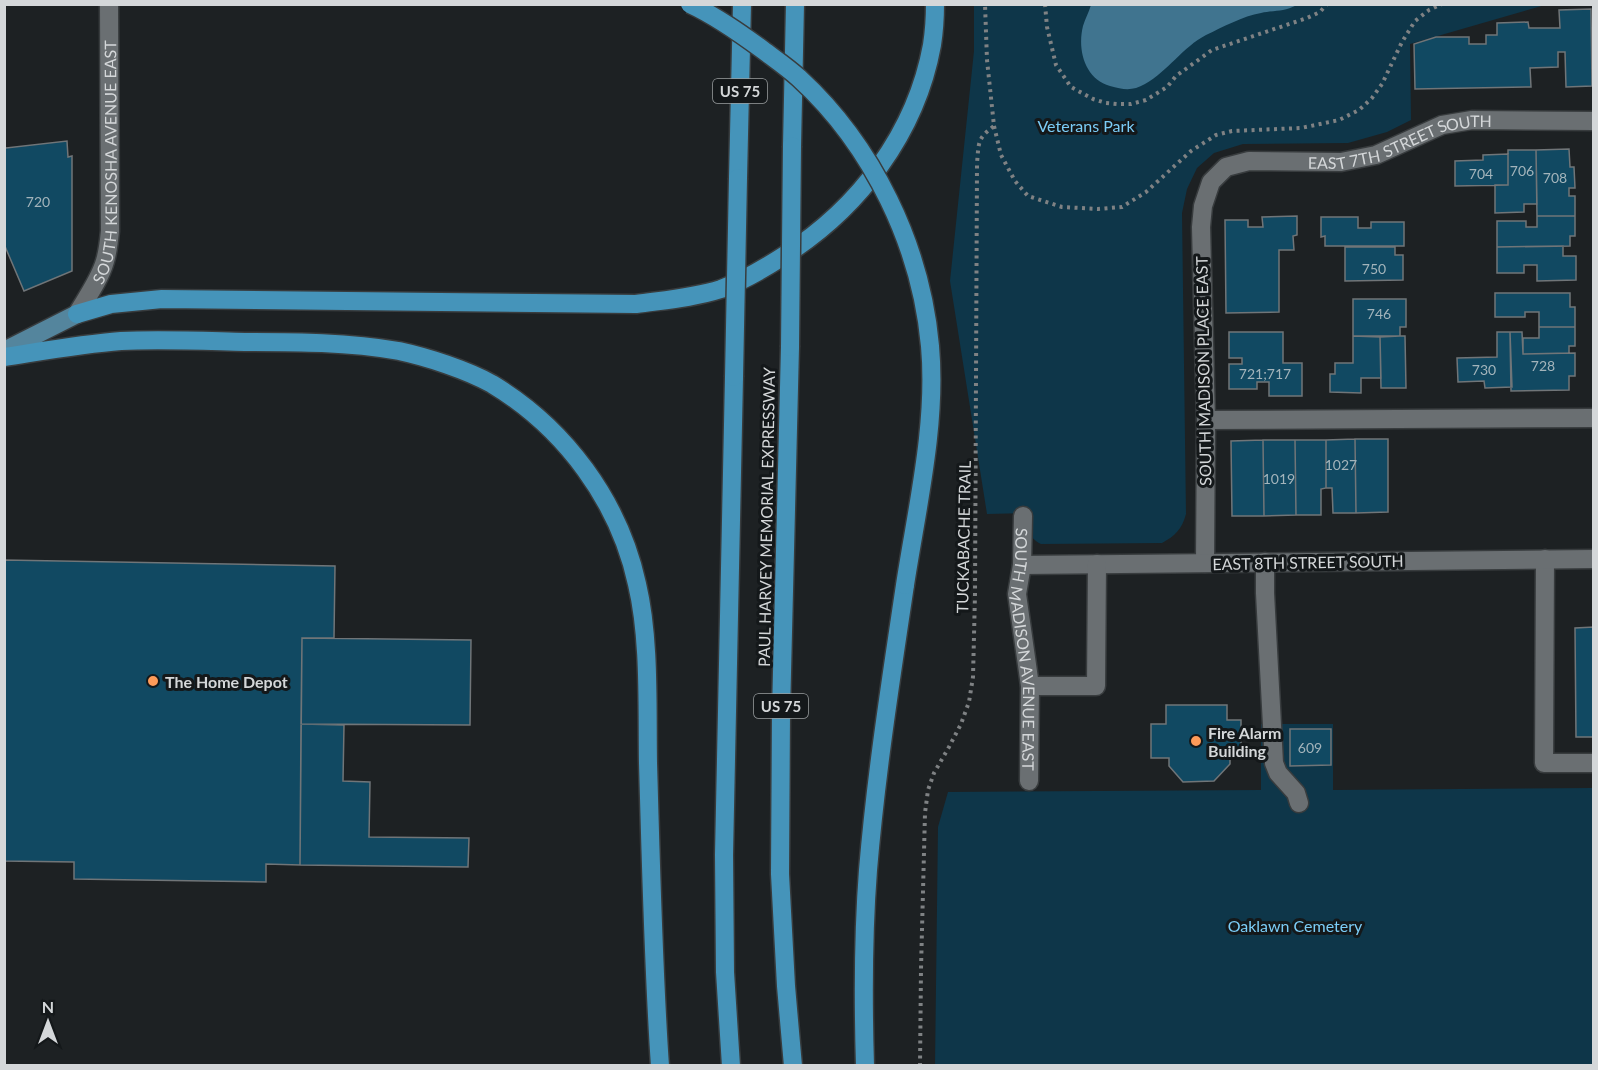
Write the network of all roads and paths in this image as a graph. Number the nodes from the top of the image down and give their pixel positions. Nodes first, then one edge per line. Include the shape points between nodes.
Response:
1 (109, 4) edge
2 (690, 4) edge
3 (742, 4) edge
4 (795, 4) edge
5 (935, 4) edge
6 (985, 4) edge
7 (1045, 4) edge
8 (1327, 4) edge
9 (1442, 4) edge
10 (1593, 121) edge
11 (994, 126) junction
12 (1211, 182) joint
13 (78, 314) junction
14 (4, 351) edge
15 (4, 357) edge
16 (1593, 418) edge
17 (1206, 420) junction
18 (1023, 516) dead end
19 (1545, 559) junction
20 (1593, 559) edge
21 (1265, 562) junction
22 (1205, 563) junction
23 (1097, 564) junction
24 (1022, 565) junction
25 (1030, 686) junction
26 (1593, 763) edge
27 (1029, 781) dead end
28 (1299, 803) dead end
29 (660, 1065) edge
30 (731, 1065) edge
31 (793, 1065) edge
32 (865, 1065) edge
33 (920, 1065) edge

1 - 13 street, SOUTH KENOSHA AVENUE EAST via 110,231 105,263
2 - 32 highway, bridge via 722,21 798,77 842,125 868,161 899,222 921,286 930,346 930,411 868,871
3 - 30 highway, PAUL HARVEY MEMORIAL EXPRESSWAY / US 75, bridge via 724,855
4 - 31 highway, PAUL HARVEY MEMORIAL EXPRESSWAY / US 75, bridge via 780,874
5 - 13 highway via 932,44 923,81 888,156 862,189 809,240 762,270 722,288 688,297 636,303 162,299 111,304
6 - 11 path
7 - 8 path via 1056,65 1071,87 1093,99 1117,104 1146,100 1212,50 1307,18
9 - 11 path via 1415,21 1382,84 1359,110 1339,120 1301,128 1215,135 1122,207 1062,207 1028,196 1001,155
10 - 12 street, EAST 7TH STREET SOUTH via 1472,120 1442,124 1376,154 1341,162 1249,161 1226,167
11 - 33 path, TUCKABACHE TRAIL via 982,135 977,163 973,677 961,724 928,790
12 - 17 street, SOUTH MADISON PLACE EAST via 1201,227
13 - 14 main road
15 - 29 highway via 120,341 164,340 305,342 400,351 446,364 491,384 564,442 610,510 627,548 642,610
16 - 17 street
17 - 22 street, SOUTH MADISON PLACE EAST
18 - 24 street, SOUTH MADISON AVENUE EAST
19 - 20 street, EAST 8TH STREET SOUTH
19 - 21 street, EAST 8TH STREET SOUTH
19 - 26 street via 1544,763
21 - 22 street, EAST 8TH STREET SOUTH
21 - 28 street via 1274,763
22 - 23 street, EAST 8TH STREET SOUTH
23 - 24 street, EAST 8TH STREET SOUTH
23 - 25 street via 1096,686
24 - 25 street, SOUTH MADISON AVENUE EAST via 1017,594
25 - 27 street, SOUTH MADISON AVENUE EAST

